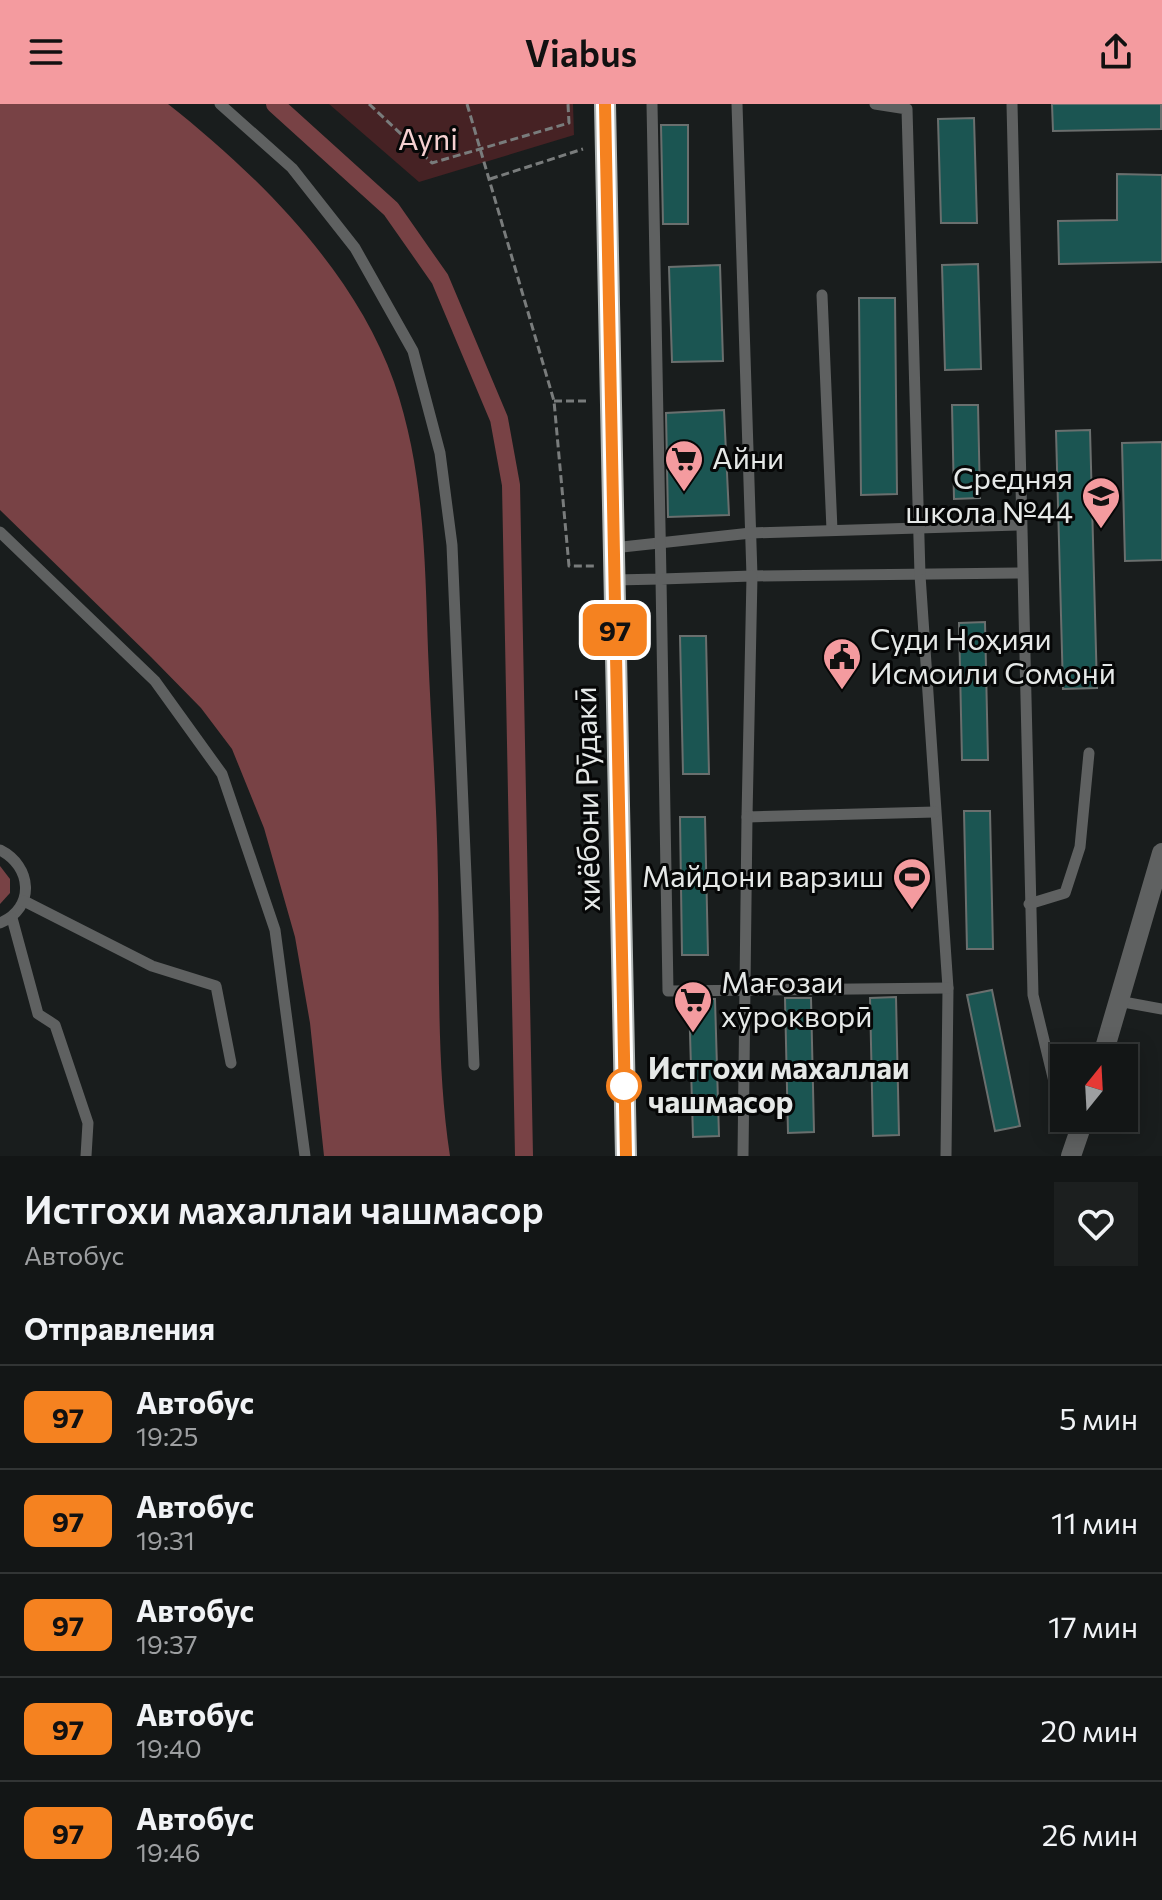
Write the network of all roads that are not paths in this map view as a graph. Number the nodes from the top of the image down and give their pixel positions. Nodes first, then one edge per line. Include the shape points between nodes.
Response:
1 (220, 104) edge
2 (605, 104) edge
3 (652, 104) edge
4 (737, 104) edge
5 (875, 104) edge
6 (1012, 104) edge
7 (822, 295) dead end
8 (1020, 525) junction
9 (919, 527) junction
10 (832, 530) junction
11 (0, 532) edge
12 (751, 533) junction
13 (658, 543) junction
14 (613, 548) junction
15 (1021, 573) junction
16 (920, 575) junction
17 (752, 576) junction
18 (661, 579) junction
19 (614, 580) junction
20 (1089, 753) dead end
21 (935, 812) junction
22 (747, 817) junction
23 (0, 850) edge
24 (1161, 859) edge
25 (24, 901) junction
26 (1029, 904) junction
27 (12, 918) junction
28 (0, 923) edge
29 (948, 988) junction
30 (747, 990) junction
31 (1118, 1001) junction
32 (1162, 1009) edge
33 (1106, 1044) edge
34 (231, 1063) dead end
35 (474, 1065) dead end
36 (1050, 1065) edge
37 (1079, 1132) edge
38 (86, 1156) edge
39 (305, 1156) edge
40 (626, 1156) edge
41 (743, 1156) edge
42 (946, 1156) edge
43 (1071, 1156) edge

1 - 35 lane via 292,168 355,248 413,351 440,453 452,545
2 - 14 highway, хиёбони Рӯдакӣ
3 - 13 lane
4 - 12 lane
5 - 9 lane via 907,109
6 - 8 lane
7 - 10 lane
8 - 9 lane
8 - 15 lane
9 - 10 lane
9 - 16 lane
10 - 12 lane
11 - 39 lane via 155,681 222,774 275,930
12 - 13 lane
12 - 17 lane
13 - 14 lane
13 - 18 lane
14 - 19 highway, хиёбони Рӯдакӣ
15 - 16 lane
15 - 26 lane
16 - 17 lane
16 - 21 lane
17 - 18 lane
17 - 22 lane
18 - 19 lane
18 - 30 lane via 668,991
19 - 40 highway, хиёбони Рӯдакӣ
20 - 26 lane via 1080,847 1065,893
21 - 22 lane
21 - 29 lane
22 - 30 lane
23 - 25 lane via 18,862 27,881
24 - 31 street
25 - 27 lane
25 - 34 lane via 152,966 216,986
26 - 36 lane via 1033,995
27 - 28 lane
27 - 38 lane via 38,1014 55,1025 88,1123
29 - 30 lane
29 - 42 lane
30 - 41 lane
31 - 32 lane
31 - 33 street
37 - 43 street

